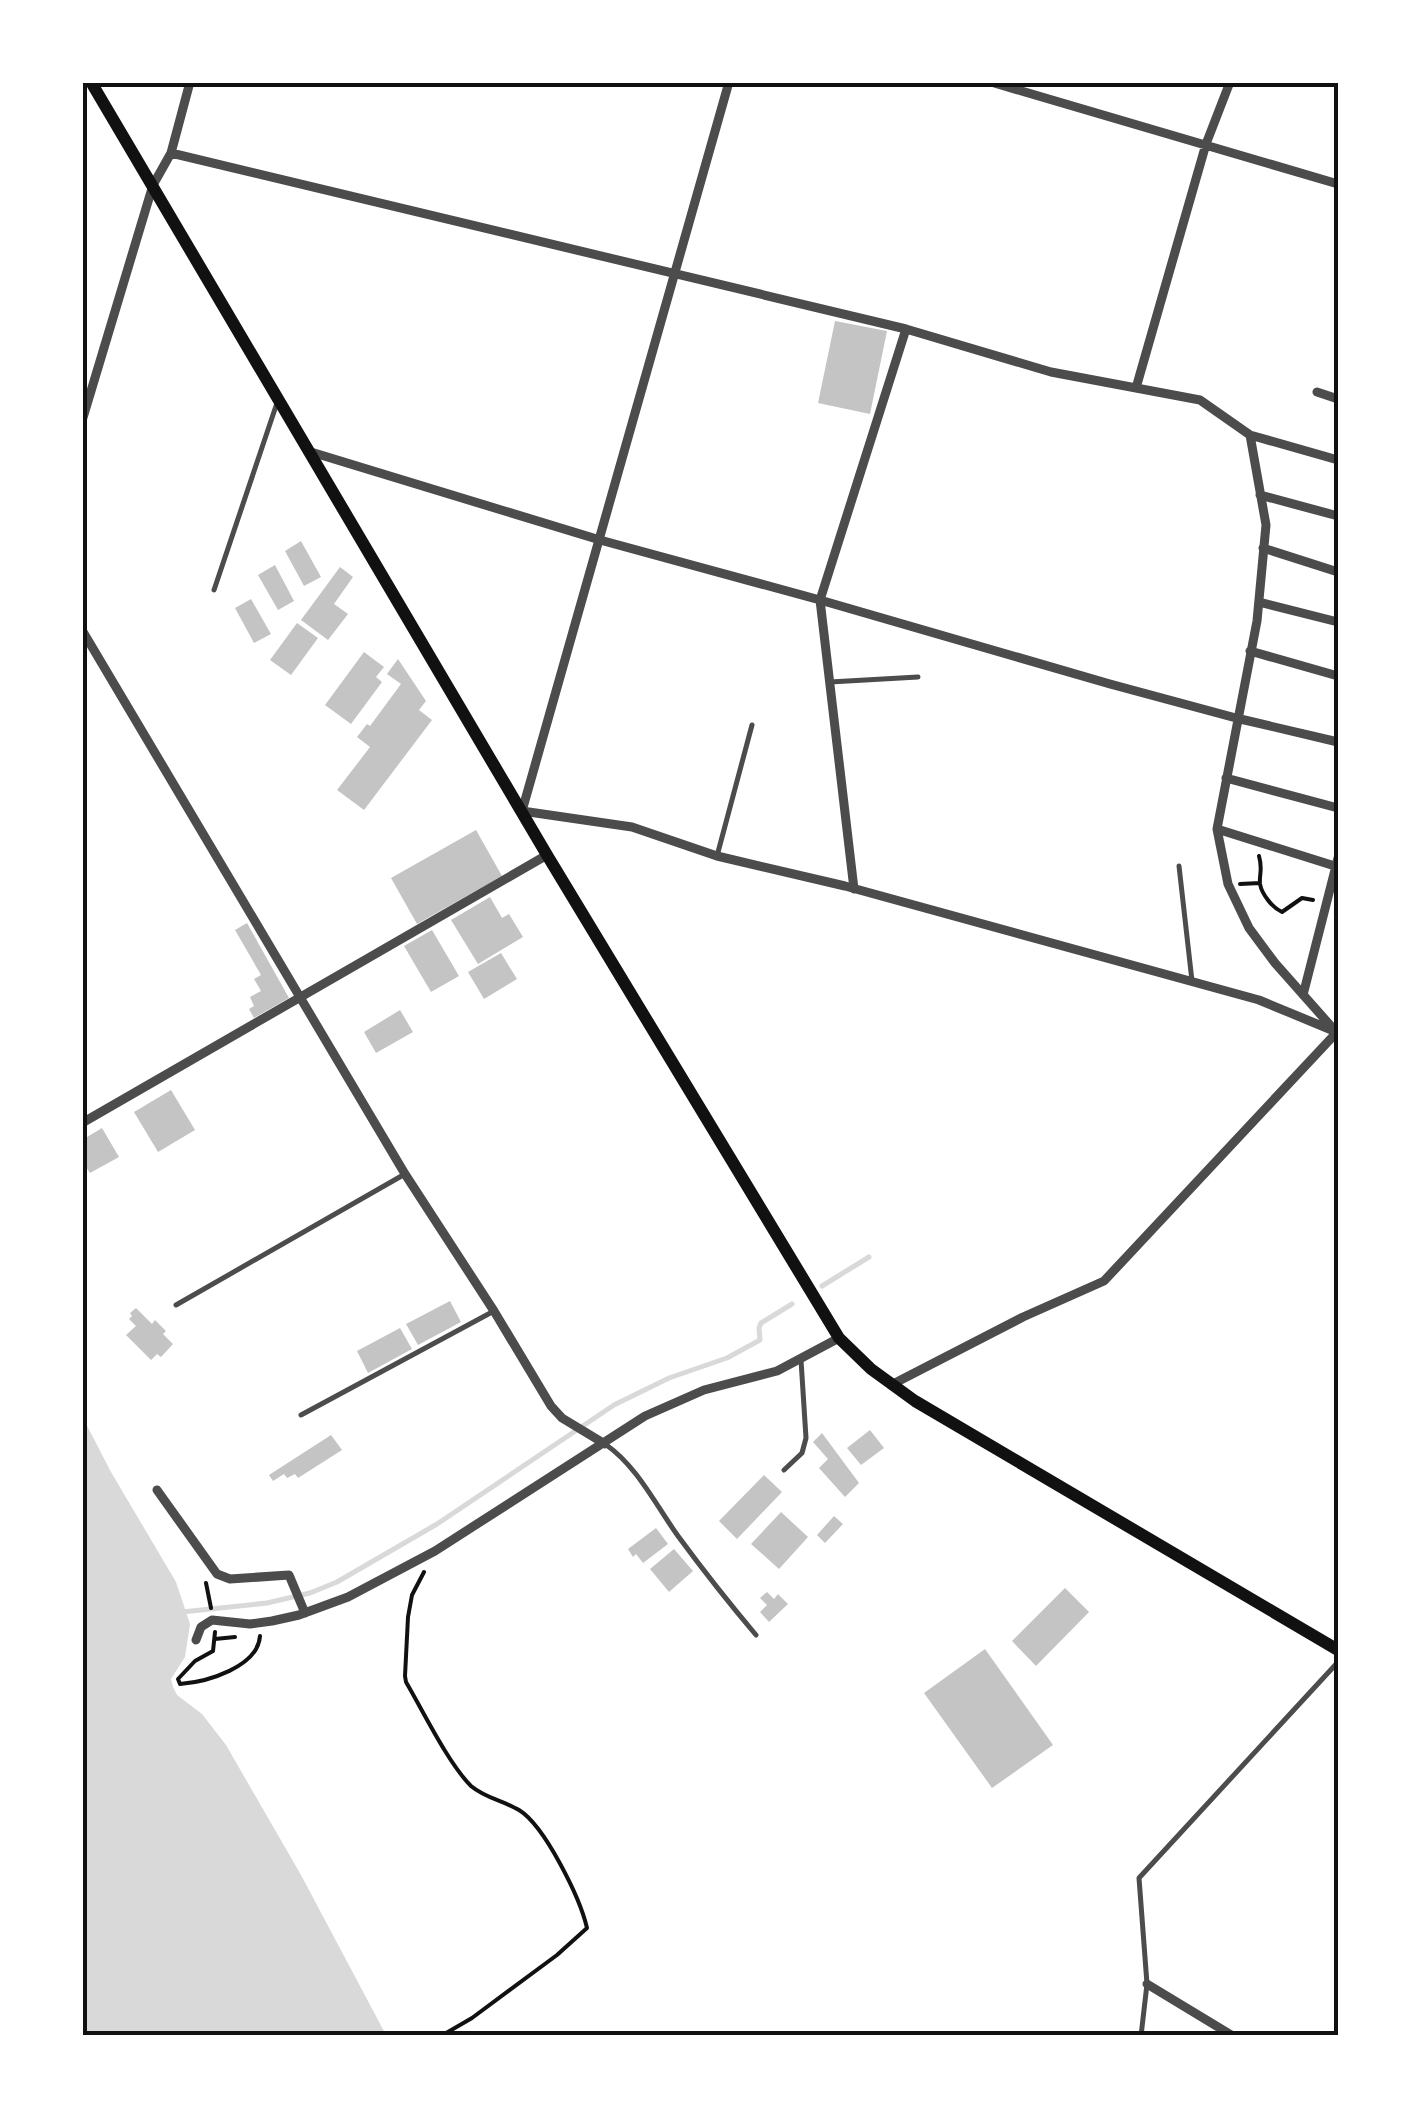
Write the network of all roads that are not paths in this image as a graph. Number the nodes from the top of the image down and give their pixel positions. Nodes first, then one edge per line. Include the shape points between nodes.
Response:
1 (91, 82) edge
2 (190, 82) edge
3 (729, 82) edge
4 (992, 82) edge
5 (1230, 82) edge
6 (1206, 144) junction
7 (171, 152) junction
8 (1338, 184) edge
9 (153, 185) junction
10 (674, 275) junction
11 (906, 330) junction
12 (1136, 388) junction
13 (1317, 392) dead end
14 (278, 398) junction
15 (1338, 399) edge
16 (82, 421) edge
17 (1250, 435) junction
18 (311, 452) junction
19 (1338, 460) edge
20 (1260, 495) junction
21 (1338, 516) edge
22 (600, 540) junction
23 (1264, 548) junction
24 (1338, 572) edge
25 (214, 590) dead end
26 (820, 600) junction
27 (1258, 602) junction
28 (1338, 622) edge
29 (82, 630) edge
30 (1250, 651) junction
31 (1338, 676) edge
32 (918, 677) dead end
33 (830, 682) junction
34 (1236, 718) junction
35 (752, 726) dead end
36 (1338, 742) edge
37 (1226, 778) junction
38 (1338, 808) edge
39 (522, 811) junction
40 (1217, 829) junction
41 (547, 855) junction
42 (717, 856) junction
43 (1338, 864) edge
44 (1179, 866) dead end
45 (854, 889) junction
46 (1192, 982) junction
47 (1304, 995) junction
48 (302, 998) junction
49 (1338, 1032) edge
50 (82, 1123) edge
51 (405, 1174) junction
52 (176, 1305) dead end
53 (494, 1311) junction
54 (839, 1338) junction
55 (800, 1360) junction
56 (890, 1385) junction
57 (301, 1414) dead end
58 (605, 1444) junction
59 (784, 1470) dead end
60 (157, 1490) dead end
61 (304, 1610) junction
62 (756, 1634) dead end
63 (196, 1640) dead end
64 (1338, 1650) edge
65 (1338, 1662) edge
66 (1148, 1984) junction
67 (1140, 2036) edge
68 (1233, 2036) edge

1 - 9 main road
2 - 7 street
3 - 10 street
4 - 6 street
5 - 6 street
6 - 8 street
6 - 12 street
7 - 9 street
7 - 10 street
9 - 14 main road
9 - 16 street
10 - 11 street
10 - 22 street
11 - 12 street via 1051,372
11 - 26 street
12 - 17 street via 1200,400
13 - 15 street
14 - 18 main road
14 - 25 lane
17 - 19 street
17 - 20 street
18 - 22 street
18 - 39 main road
20 - 21 street
20 - 23 street
22 - 26 street
22 - 39 street
23 - 24 street
23 - 27 street
26 - 33 street
26 - 34 street
27 - 28 street
27 - 30 street
29 - 48 street
30 - 31 street
30 - 34 street
32 - 33 lane
33 - 45 street
34 - 36 street
34 - 37 street
35 - 42 lane
37 - 38 street
37 - 40 street
39 - 41 main road
39 - 42 street via 632,826
40 - 43 street
40 - 47 street via 1228,884 1249,928
41 - 48 street
41 - 54 main road
42 - 45 street
43 - 47 street
44 - 46 lane
45 - 46 street
46 - 49 street
47 - 49 street
48 - 50 street
48 - 51 street
49 - 56 street via 1104,1280
51 - 52 lane
51 - 53 street
53 - 57 lane
53 - 58 street via 551,1406
54 - 55 street
54 - 56 main road
55 - 58 street via 686,1397
55 - 59 lane via 806,1438 802,1453
56 - 64 main road
58 - 61 street via 348,1598
58 - 62 lane via 630,1466
60 - 61 street via 218,1574 230,1580 287,1575
61 - 63 street via 258,1623 212,1620
65 - 66 lane via 1140,1878
66 - 67 lane
66 - 68 street

